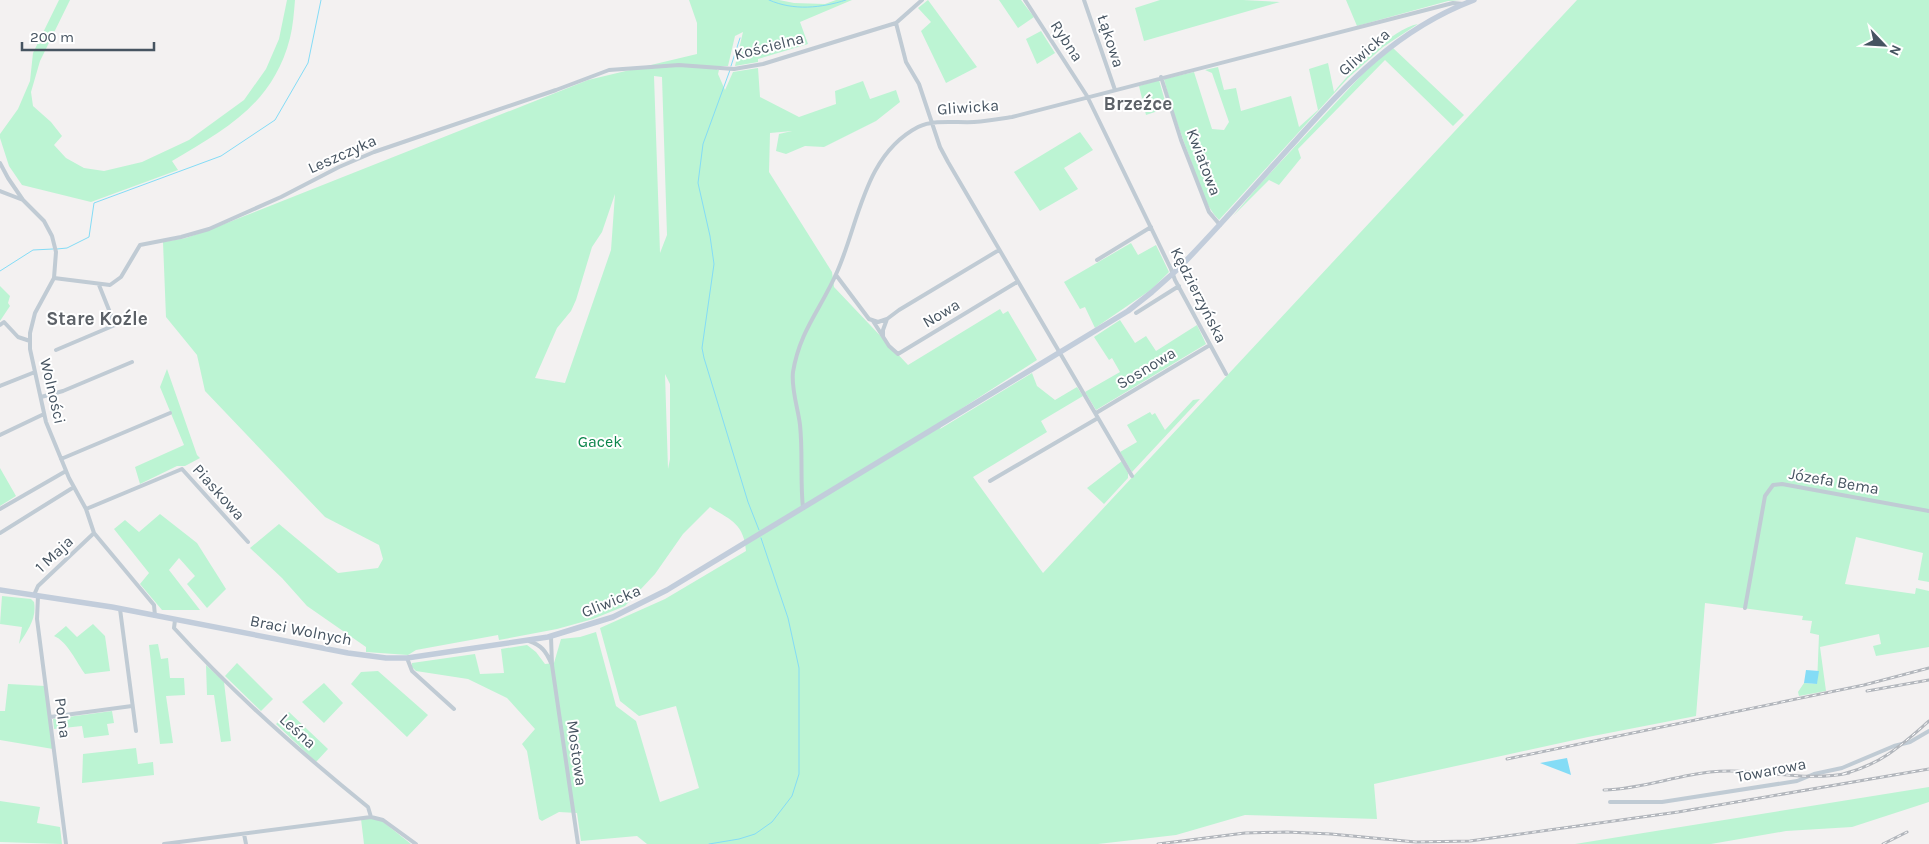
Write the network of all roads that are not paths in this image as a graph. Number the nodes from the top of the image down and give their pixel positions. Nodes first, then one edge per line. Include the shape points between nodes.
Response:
1 (922, 0) edge
2 (1025, 0) edge
3 (1084, 0) edge
4 (1474, 0) edge
5 (1464, 4) junction
6 (1424, 10) junction
7 (1429, 22) junction
8 (896, 23) junction
9 (616, 69) joint
10 (1161, 77) junction
11 (1114, 90) junction
12 (1087, 96) junction
13 (932, 123) junction
14 (0, 164) edge
15 (0, 191) edge
16 (23, 200) junction
17 (1220, 225) junction
18 (1151, 227) junction
19 (999, 250) junction
20 (1097, 260) dead end
21 (1173, 274) junction
22 (836, 275) junction
23 (54, 278) junction
24 (1018, 282) junction
25 (99, 285) junction
26 (830, 285) junction
27 (843, 285) junction
28 (1179, 286) junction
29 (1136, 313) dead end
30 (888, 319) junction
31 (872, 321) junction
32 (0, 325) edge
33 (883, 336) junction
34 (30, 341) junction
35 (1210, 344) junction
36 (56, 350) dead end
37 (1060, 353) junction
38 (132, 362) dead end
39 (35, 372) junction
40 (1226, 374) dead end
41 (0, 386) edge
42 (40, 397) junction
43 (170, 413) dead end
44 (1096, 413) junction
45 (44, 414) junction
46 (1098, 418) junction
47 (0, 434) edge
48 (61, 459) junction
49 (66, 470) junction
50 (1132, 476) dead end
51 (990, 481) dead end
52 (74, 487) junction
53 (803, 508) junction
54 (0, 509) edge
55 (86, 509) junction
56 (1929, 511) edge
57 (0, 533) edge
58 (94, 533) junction
59 (248, 542) dead end
60 (0, 590) edge
61 (36, 596) junction
62 (1745, 608) dead end
63 (120, 609) junction
64 (155, 616) junction
65 (174, 620) junction
66 (549, 637) junction
67 (528, 641) junction
68 (546, 651) junction
69 (407, 658) junction
70 (552, 665) junction
71 (132, 706) junction
72 (454, 709) dead end
73 (50, 717) junction
74 (136, 731) dead end
75 (1929, 731) edge
76 (1610, 802) dead end
77 (371, 817) junction
78 (244, 834) junction
79 (66, 844) edge
80 (164, 844) edge
81 (246, 844) edge
82 (416, 844) edge
83 (578, 844) edge

1 - 8 street
2 - 12 street, Rybna
3 - 11 street, Łąkowa
4 - 5 main road, Gliwicka
5 - 6 street, Gliwicka via 1453,3
5 - 7 main road, Gliwicka
6 - 7 street
6 - 10 street, Gliwicka
7 - 17 main road, Gliwicka via 1391,46 1358,74
8 - 9 street, Kościelna via 782,59 734,69 679,64
8 - 13 street via 906,62 919,84
9 - 25 street, Leszczyka via 374,152 209,229 140,245 118,280 110,285
10 - 11 street, Gliwicka
10 - 17 street, Kwiatowa via 1209,212
11 - 12 street, Gliwicka
12 - 13 street, Gliwicka via 992,121
12 - 18 street, Kędzierzyńska
13 - 19 street via 940,147
13 - 22 street, Gliwicka via 920,126 905,136 868,183
14 - 16 street, Wolności
15 - 16 street
16 - 23 street, Wolności via 44,221 52,236 56,252
17 - 21 main road, Gliwicka
18 - 20 street
18 - 21 street, Kędzierzyńska
19 - 24 street
19 - 30 street, Nowa
21 - 28 street, Kędzierzyńska
21 - 37 main road, Gliwicka via 1128,310
22 - 26 street, Gliwicka
22 - 27 street, Nowa
23 - 25 street
23 - 34 street, Wolności via 36,313
24 - 33 street, Nowa via 898,354
24 - 37 street
25 - 36 street via 115,325
26 - 27 street
26 - 53 street, Gliwicka via 809,322 793,375 800,425
27 - 31 street, Nowa
28 - 29 street
28 - 35 street, Kędzierzyńska
30 - 31 street, Nowa
30 - 33 street
31 - 33 street, Nowa
32 - 34 street via 4,322 18,337
34 - 39 street, Wolności
35 - 40 street, Kędzierzyńska
35 - 44 street, Sosnowa
37 - 44 street
37 - 53 main road, Gliwicka
38 - 42 street via 63,391
39 - 41 street
39 - 42 street, Wolności
42 - 45 street, Wolności
43 - 48 street
44 - 46 street
45 - 47 street
45 - 48 street, Wolności
46 - 50 street
46 - 51 street
48 - 49 street, Wolności
49 - 52 street, Wolności
49 - 54 street
52 - 55 street, Wolności
52 - 57 street
53 - 66 main road, Gliwicka via 640,605
55 - 58 street, Wolności
55 - 59 street, Piaskowa via 182,469
56 - 62 street, Józefa Bema via 1773,485 1765,496
58 - 61 street, 1 Maja via 38,586
58 - 64 street, Wolności via 154,605
60 - 61 main road, Braci Wolnych
61 - 63 main road, Braci Wolnych
61 - 73 street, Polna
63 - 64 main road, Braci Wolnych
63 - 71 street
64 - 65 main road, Braci Wolnych
65 - 69 main road, Braci Wolnych via 364,656
65 - 77 street, Leśna via 174,628 202,657 302,752 368,807
66 - 67 main road, Gliwicka
66 - 68 street via 545,641
66 - 70 street, Mostowa
67 - 68 street
67 - 69 main road, Gliwicka
68 - 70 street, Mostowa
69 - 72 street via 412,671
70 - 83 street, Mostowa
71 - 73 street
71 - 74 street
73 - 79 street, Polna
75 - 76 street, Towarowa via 1910,742 1842,768 1797,781 1662,802
77 - 78 street
77 - 82 street, Leśna via 383,820
78 - 80 street
78 - 81 street

